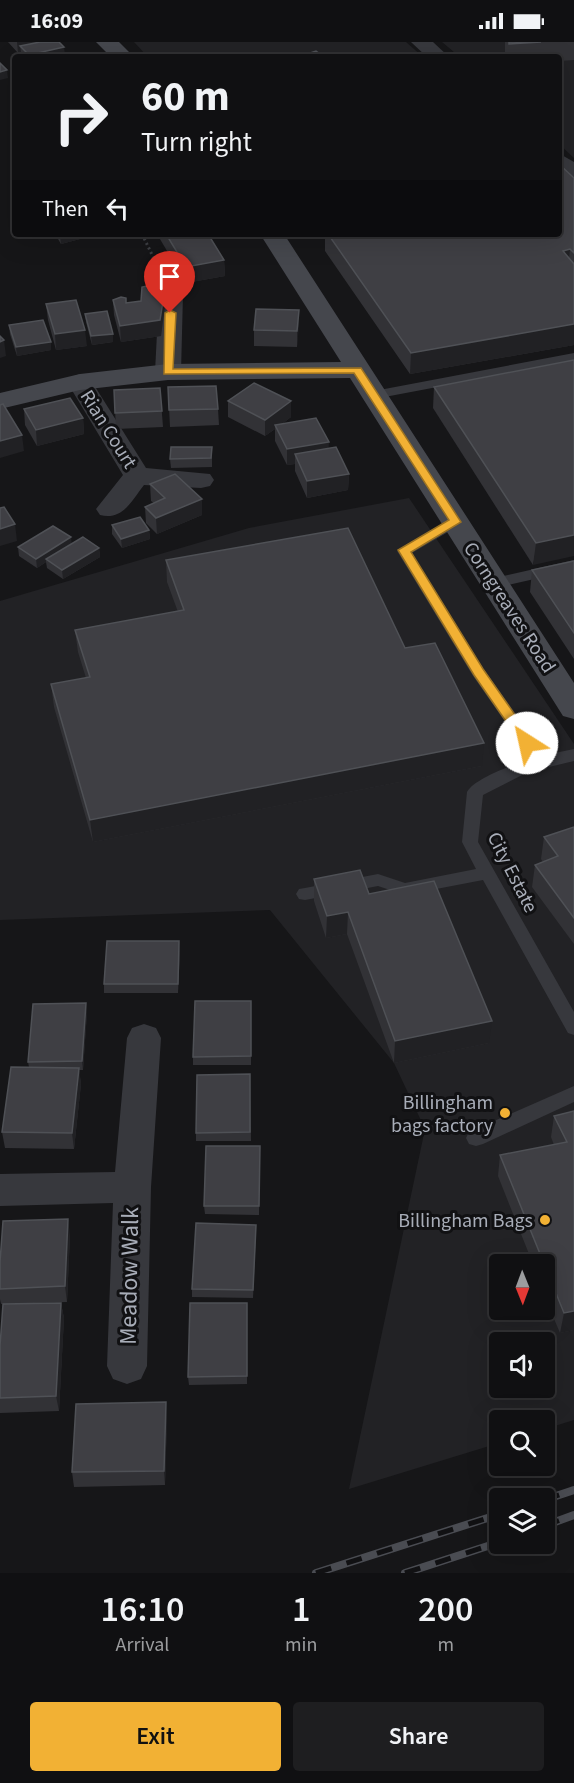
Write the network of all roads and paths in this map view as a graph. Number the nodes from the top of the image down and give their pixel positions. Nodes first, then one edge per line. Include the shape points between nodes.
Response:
1 (107, 42) edge
2 (421, 42) edge
3 (120, 54) edge
4 (435, 54) edge
5 (562, 163) edge
6 (574, 173) edge
7 (143, 237) edge
8 (274, 237) edge
9 (171, 294) joint
10 (574, 357) edge
11 (357, 370) junction
12 (168, 372) junction
13 (80, 382) junction
14 (374, 396) junction
15 (0, 401) edge
16 (137, 476) junction
17 (201, 480) dead end
18 (110, 509) dead end
19 (455, 522) junction
20 (574, 565) edge
21 (495, 583) junction
22 (574, 708) edge
23 (574, 755) edge
24 (540, 760) junction
25 (486, 873) junction
26 (306, 894) dead end
27 (574, 1028) edge
28 (144, 1038) dead end
29 (574, 1094) edge
30 (476, 1138) dead end
31 (132, 1187) junction
32 (0, 1190) edge
33 (127, 1366) dead end

1 - 3 street
2 - 4 street
5 - 6 street
7 - 9 path
8 - 11 street, Corngreaves Road
9 - 12 street
10 - 14 lane
11 - 12 street
11 - 14 street, Corngreaves Road
12 - 13 street
13 - 15 street
13 - 16 street, Rian Court
14 - 19 street, Corngreaves Road
16 - 17 street, Rian Court
16 - 18 street, Rian Court
19 - 21 street, Corngreaves Road
19 - 24 lane via 404,550 478,672
20 - 21 lane
21 - 22 street, Corngreaves Road
23 - 24 lane, City Estate
24 - 25 lane, City Estate via 475,792 470,842
25 - 26 lane via 405,889 378,880
25 - 27 lane, City Estate
28 - 31 street, Meadow Walk
29 - 30 lane
31 - 32 street, Meadow Walk
31 - 33 street, Meadow Walk

